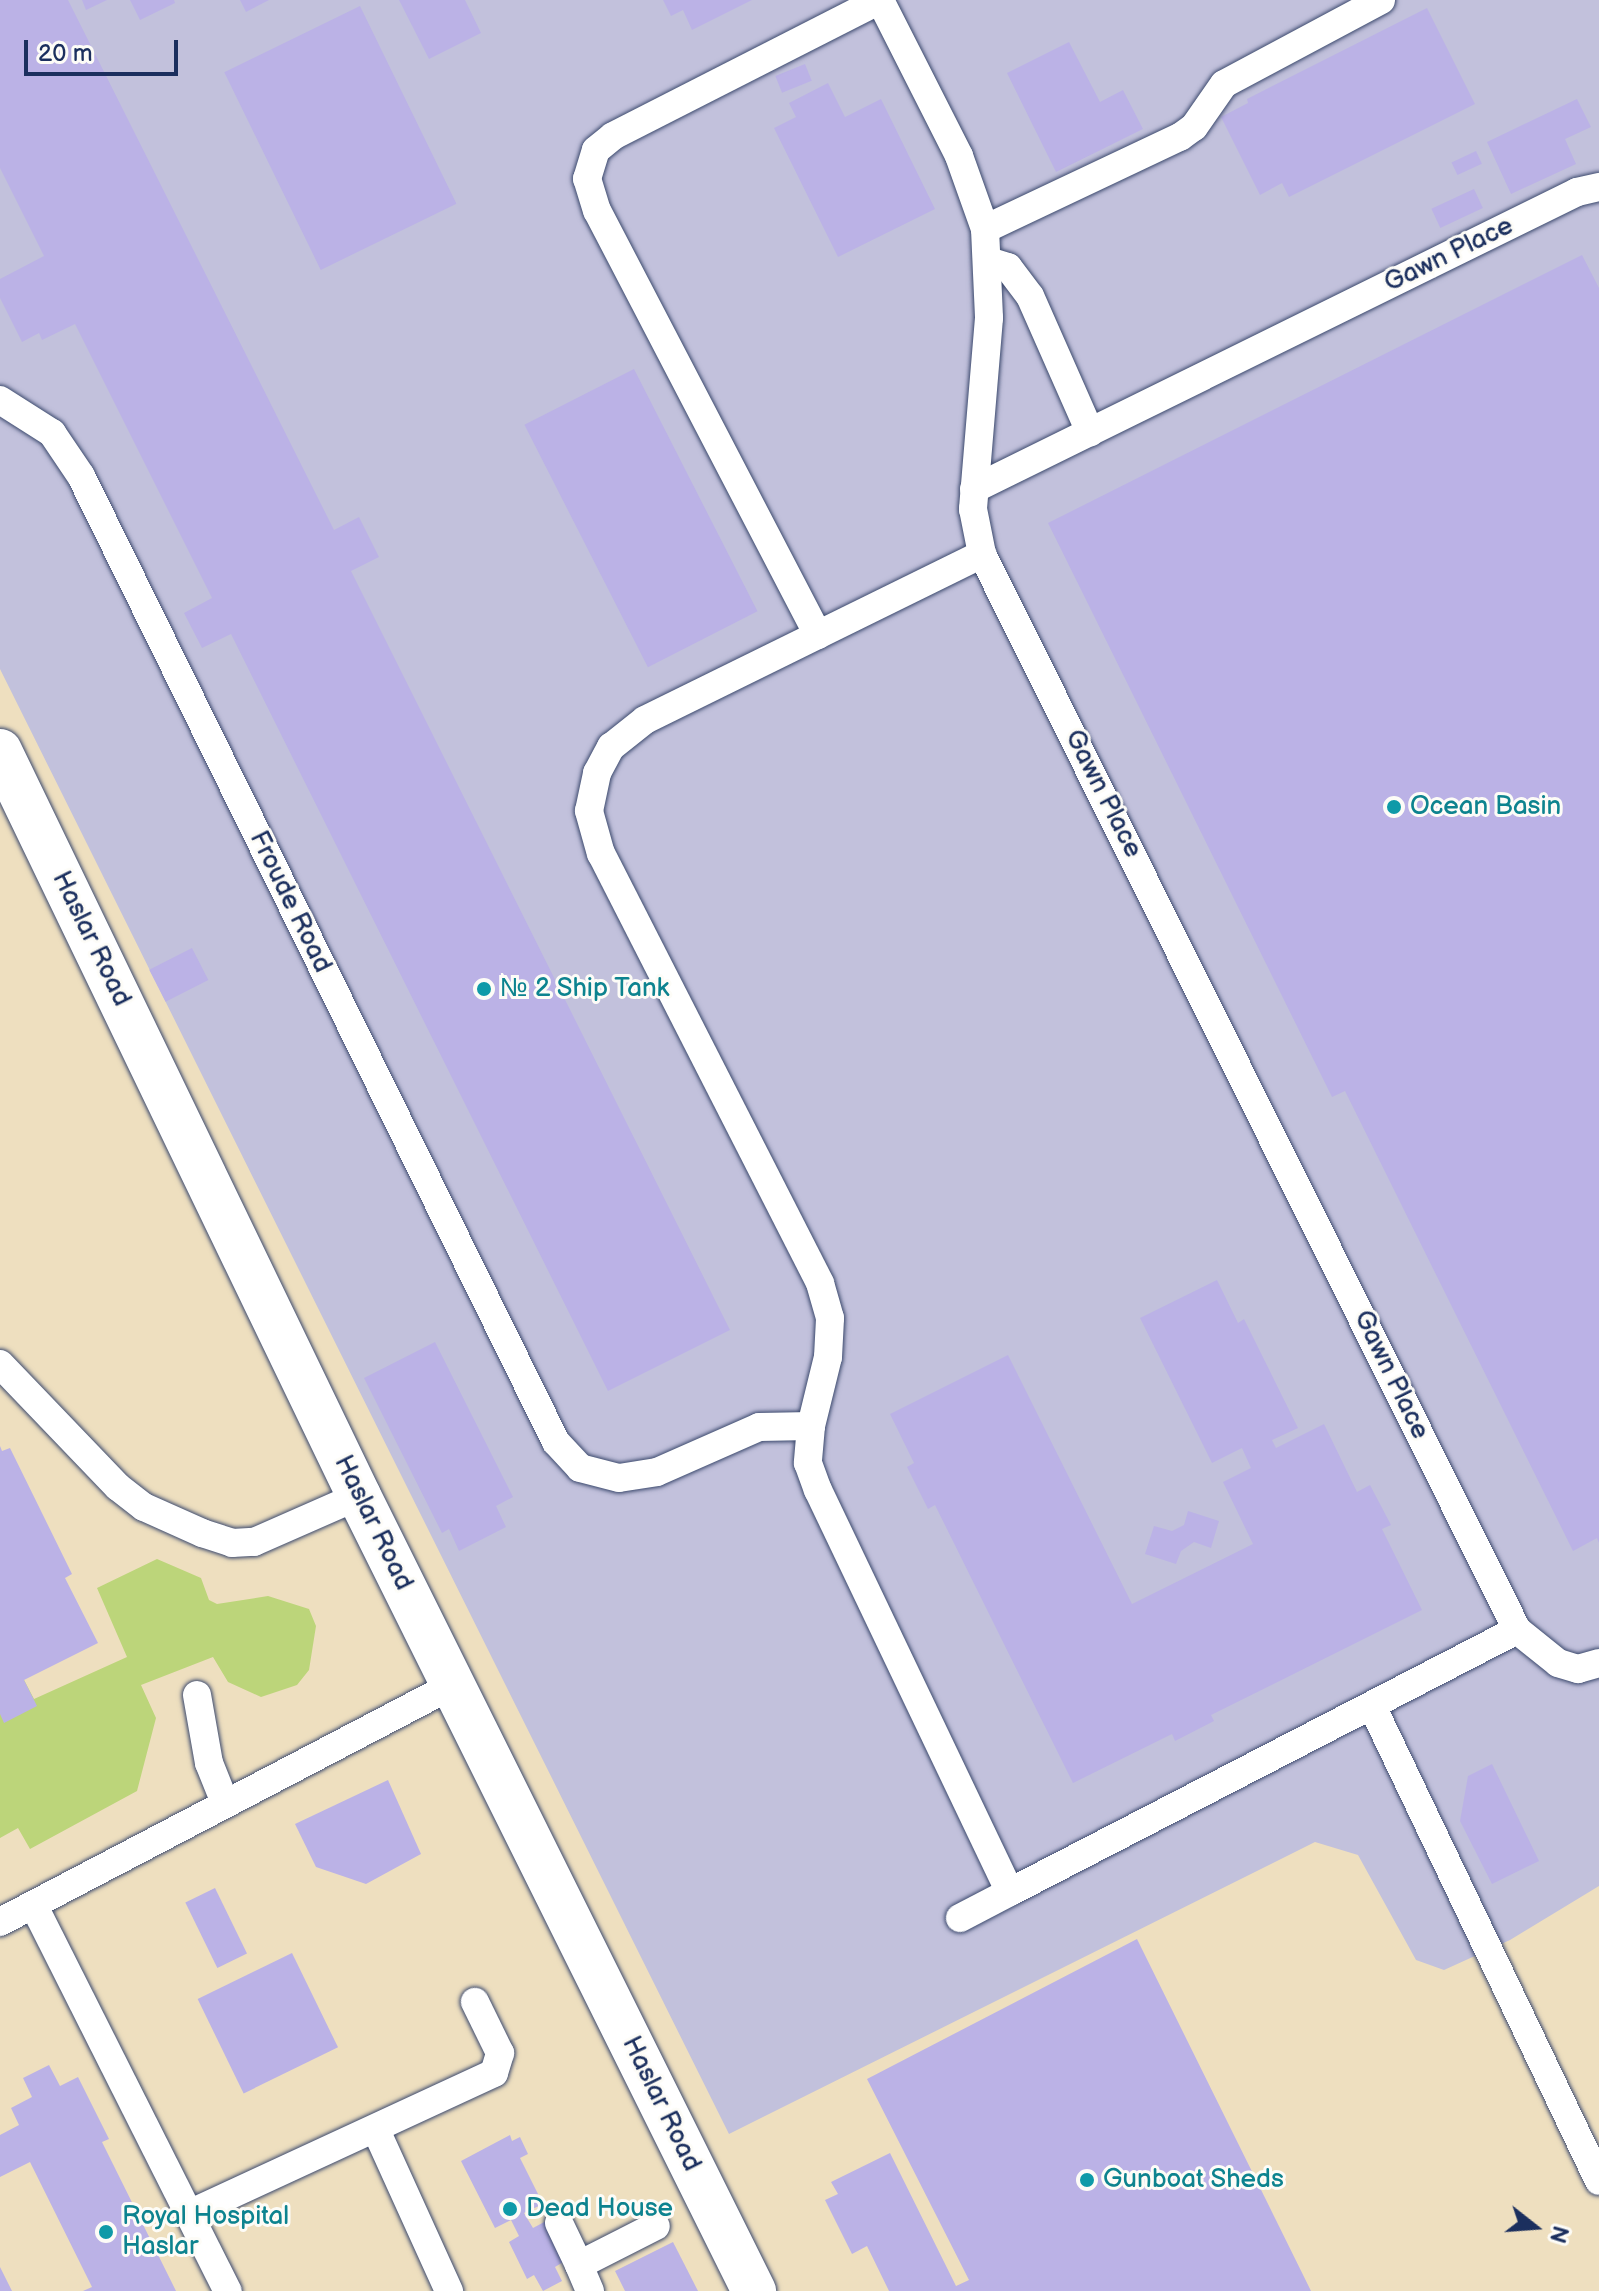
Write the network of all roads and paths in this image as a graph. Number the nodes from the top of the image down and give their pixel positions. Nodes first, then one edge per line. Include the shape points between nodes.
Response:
1 (880, 0) edge
2 (1381, 0) edge
3 (1599, 187) edge
4 (985, 229) junction
5 (988, 261) junction
6 (0, 400) edge
7 (1090, 432) junction
8 (974, 489) junction
9 (982, 554) junction
10 (818, 635) junction
11 (0, 751) edge
12 (0, 1364) edge
13 (811, 1426) junction
14 (359, 1496) junction
15 (1517, 1630) junction
16 (1599, 1663) edge
17 (453, 1685) junction
18 (197, 1695) dead end
19 (1373, 1708) junction
20 (225, 1803) junction
21 (1010, 1892) junction
22 (34, 1906) junction
23 (960, 1918) dead end
24 (0, 1922) edge
25 (475, 2002) dead end
26 (376, 2130) junction
27 (1599, 2181) edge
28 (189, 2214) junction
29 (559, 2223) dead end
30 (656, 2226) dead end
31 (584, 2278) edge
32 (228, 2291) edge
33 (449, 2291) edge
34 (754, 2291) edge

1 - 4 lane via 959,156
1 - 10 lane via 613,136 596,150 587,179 597,211
2 - 4 lane via 1224,84 1194,127 1180,137
3 - 7 lane, Gawn Place via 1561,200
4 - 5 lane
5 - 7 lane via 1008,267 1030,296
5 - 8 lane via 989,318
6 - 13 lane, Froude Road via 52,433 81,476 549,1431 580,1468 632,1479 759,1427
7 - 8 lane, Gawn Place
8 - 9 lane, Gawn Place via 974,527
9 - 10 lane
9 - 15 lane, Gawn Place
10 - 13 lane via 619,738 597,773 589,811 601,854 820,1283 830,1337
11 - 14 street, Haslar Road
12 - 14 lane via 118,1487 144,1507 211,1537 254,1542
13 - 21 lane via 808,1463 818,1490
14 - 17 street, Haslar Road
15 - 16 lane, Gawn Place via 1558,1663 1578,1669
15 - 19 lane
17 - 20 lane
17 - 34 street, Haslar Road
18 - 20 lane via 209,1763
19 - 21 lane
19 - 27 lane
20 - 22 lane
21 - 23 lane
22 - 24 lane
22 - 28 lane
25 - 26 lane via 500,2053 499,2067
26 - 28 lane
26 - 33 lane
28 - 32 lane
29 - 31 lane
30 - 31 lane

